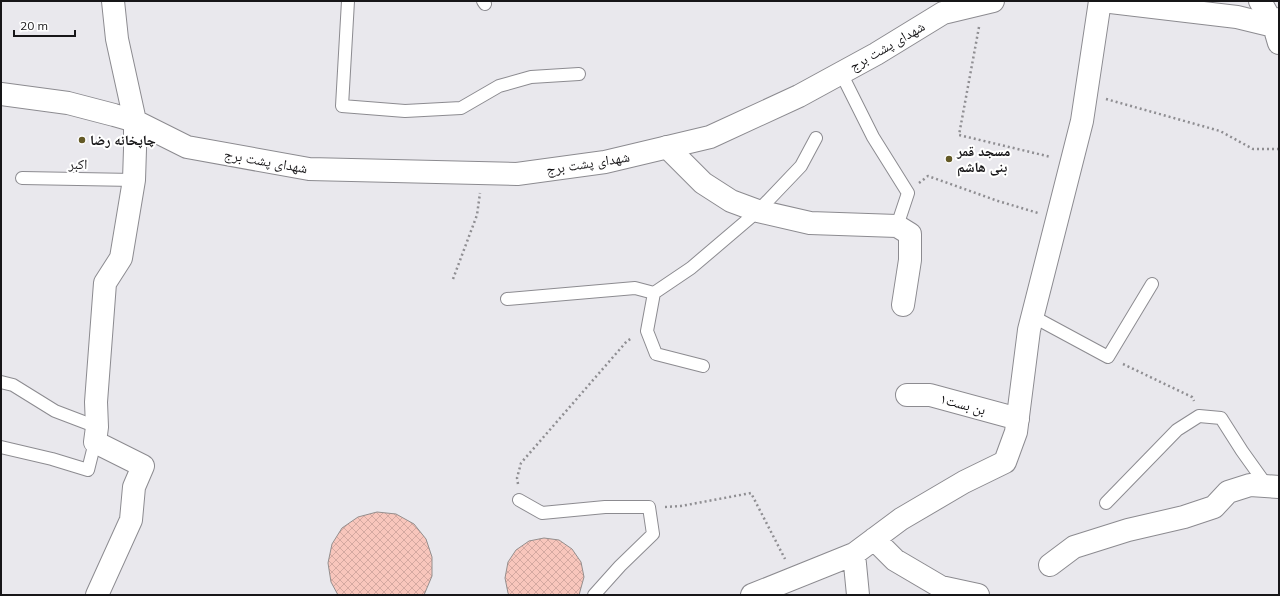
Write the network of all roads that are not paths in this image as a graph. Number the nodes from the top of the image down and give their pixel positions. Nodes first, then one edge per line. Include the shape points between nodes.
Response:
1 (114, 1) edge
2 (348, 1) edge
3 (1101, 1) edge
4 (1260, 1) edge
5 (988, 2) edge
6 (1277, 29) edge
7 (841, 73) junction
8 (579, 74) dead end
9 (1, 94) edge
10 (124, 118) junction
11 (816, 138) dead end
12 (667, 147) junction
13 (22, 178) dead end
14 (134, 180) junction
15 (758, 211) junction
16 (897, 226) junction
17 (1152, 284) dead end
18 (654, 293) junction
19 (507, 299) dead end
20 (903, 305) dead end
21 (1032, 316) junction
22 (703, 366) dead end
23 (1, 382) edge
24 (907, 395) dead end
25 (1018, 419) junction
26 (96, 434) junction
27 (1, 447) edge
28 (1273, 487) edge
29 (519, 500) road end
30 (1106, 503) dead end
31 (874, 539) junction
32 (854, 554) junction
33 (1050, 565) dead end
34 (97, 595) edge
35 (594, 595) edge
36 (752, 595) edge
37 (858, 595) edge
38 (978, 595) edge

1 - 10 street via 117,39 129,97
2 - 8 lane via 342,106 405,111 460,108 499,86 531,77
3 - 6 street via 1237,17
3 - 21 street via 1082,121
4 - 6 street
5 - 7 street, شهدای پشت برج via 943,13
7 - 12 street, شهدای پشت برج via 799,96 710,137
7 - 16 lane via 873,137 908,193
9 - 10 street via 68,103
10 - 12 street, شهدای پشت برج via 187,147 309,169 517,174 605,162
10 - 14 street via 135,149
11 - 15 lane via 801,166
12 - 15 street via 703,183 731,202
13 - 14 lane, اکبر
14 - 26 street via 121,258 105,282
15 - 16 street via 810,224
15 - 18 lane via 691,268
16 - 20 street via 910,234 910,260
17 - 21 lane via 1108,357
18 - 19 lane via 635,288
18 - 22 lane via 647,331 656,354
21 - 25 street
23 - 26 lane via 13,385
24 - 25 street, بن بست۱ via 930,395
25 - 31 street via 1005,462 964,482 901,519
26 - 27 lane via 88,470
26 - 34 street via 143,466 134,487 131,520
28 - 30 lane via 1242,451 1221,418 1200,416 1177,430
28 - 33 street via 1250,485 1228,492 1214,507 1074,547
29 - 35 lane via 542,513 605,506 649,507 653,534
31 - 32 street
31 - 38 street via 895,560 941,587
32 - 36 street
32 - 37 street

